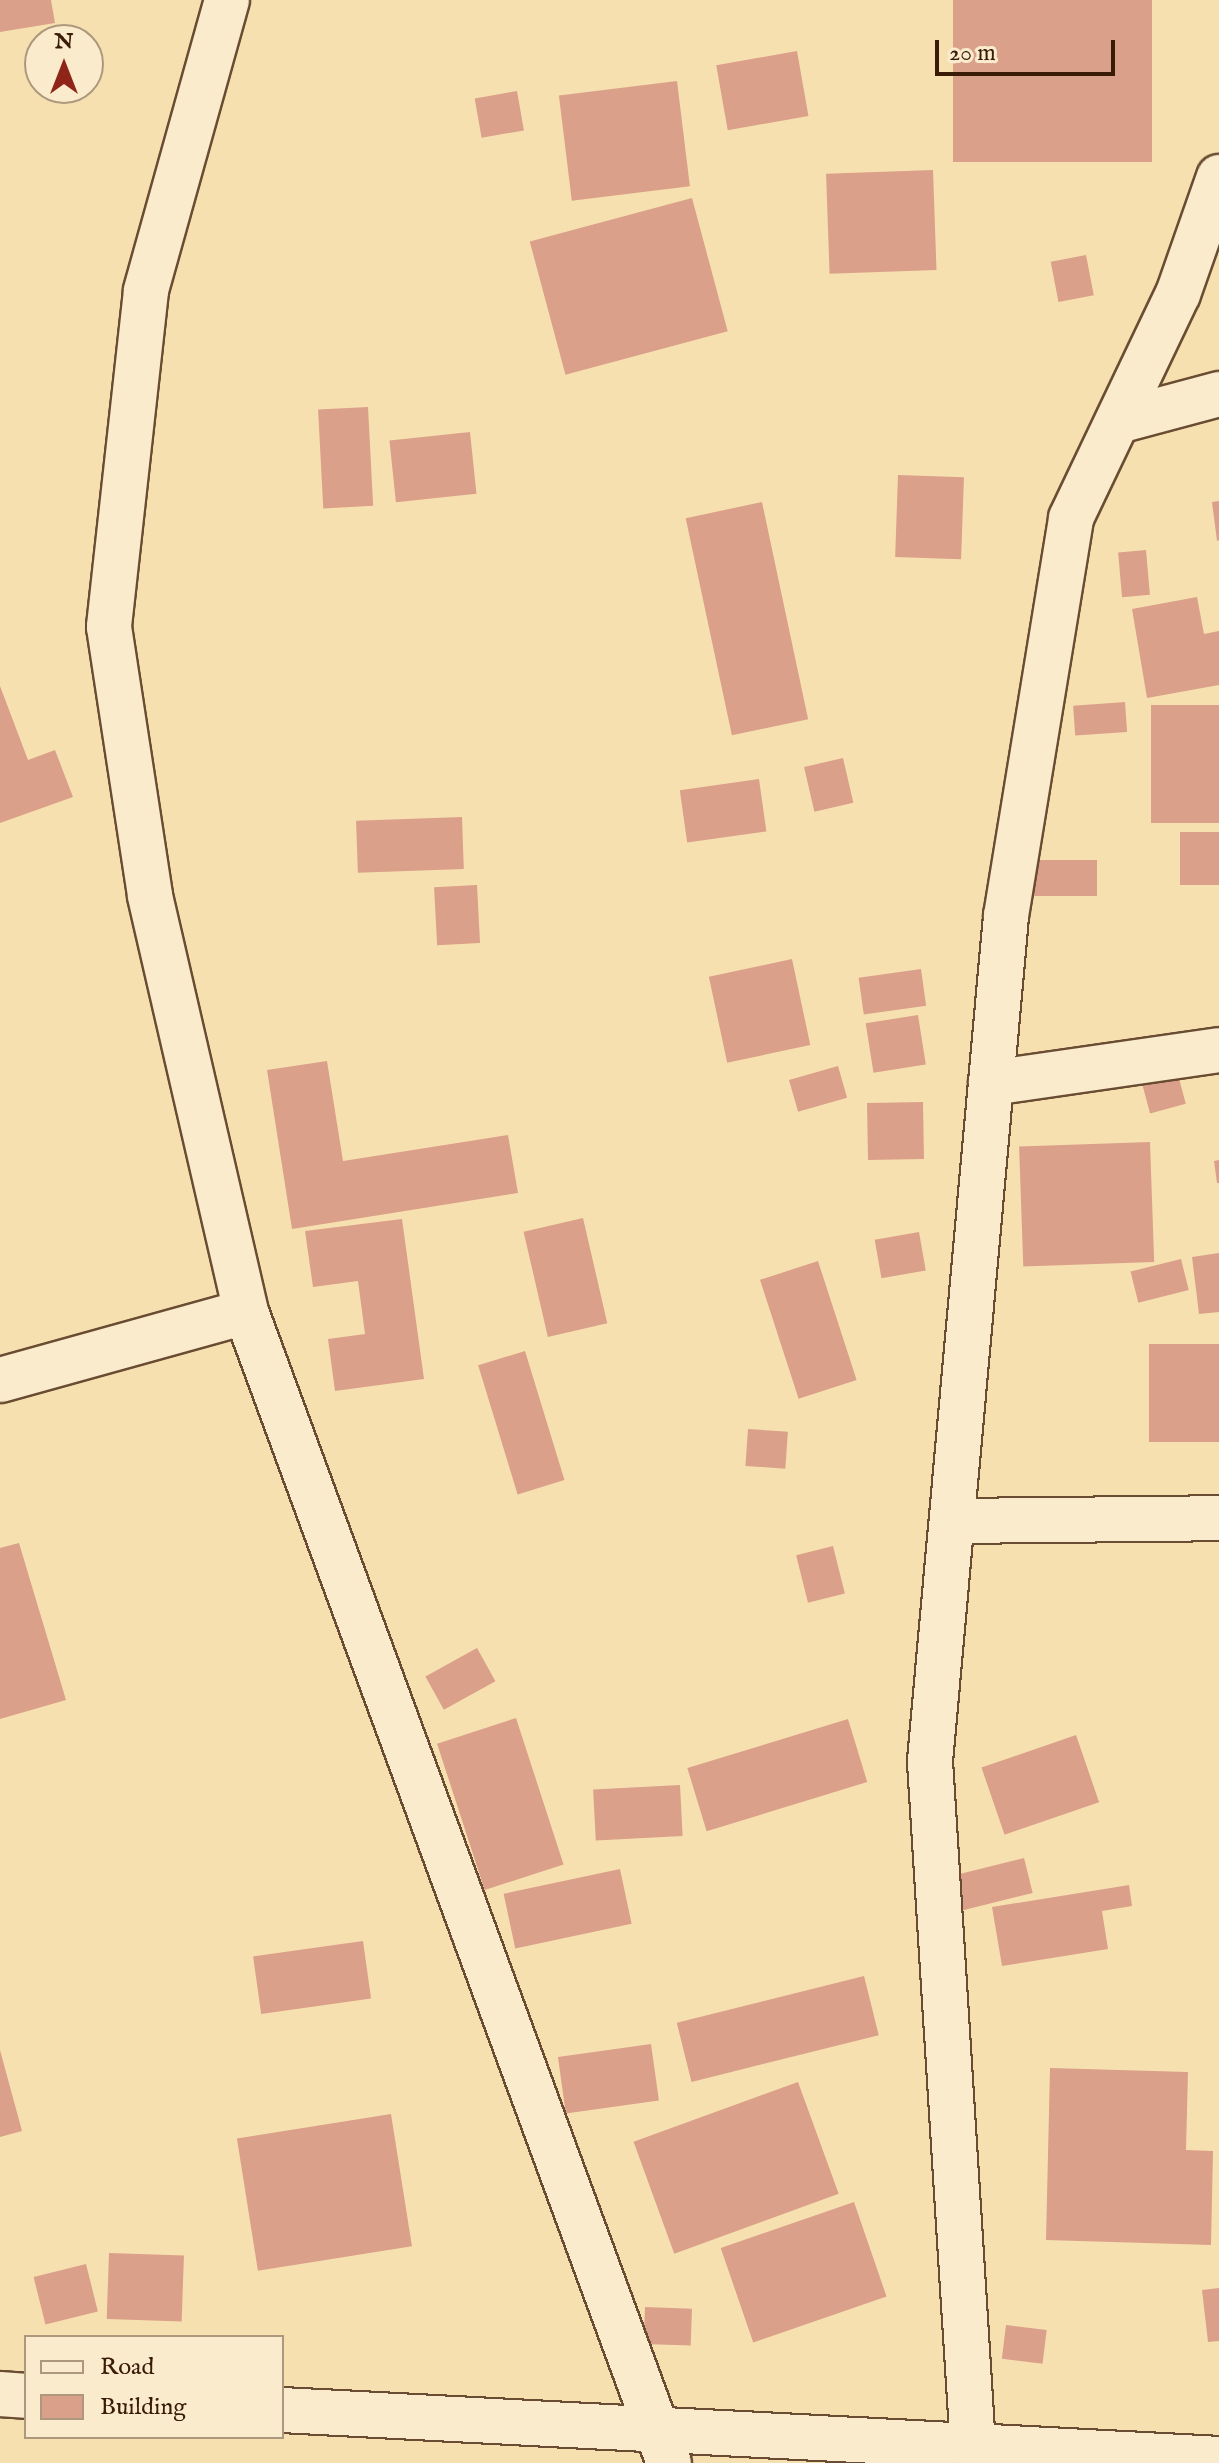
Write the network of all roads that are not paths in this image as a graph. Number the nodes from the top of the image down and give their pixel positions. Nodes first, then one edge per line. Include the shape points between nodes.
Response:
1 (227, 0) edge
2 (1219, 177) edge
3 (1219, 394) edge
4 (1118, 421) junction
5 (1219, 1050) edge
6 (991, 1083) junction
7 (246, 1312) junction
8 (0, 1380) edge
9 (1219, 1518) edge
10 (953, 1521) junction
11 (0, 2394) edge
12 (24, 2396) edge
13 (284, 2410) edge
14 (663, 2447) edge
15 (973, 2447) junction
16 (1219, 2459) edge

1 - 7 street via 146,291 109,627 150,896
2 - 4 street via 1178,294
3 - 4 street
4 - 6 street via 1071,518 1006,916
5 - 6 street
6 - 10 street
7 - 8 street
7 - 14 street
9 - 10 street
10 - 15 street via 930,1761
11 - 12 street
13 - 14 street
14 - 15 street
15 - 16 street

